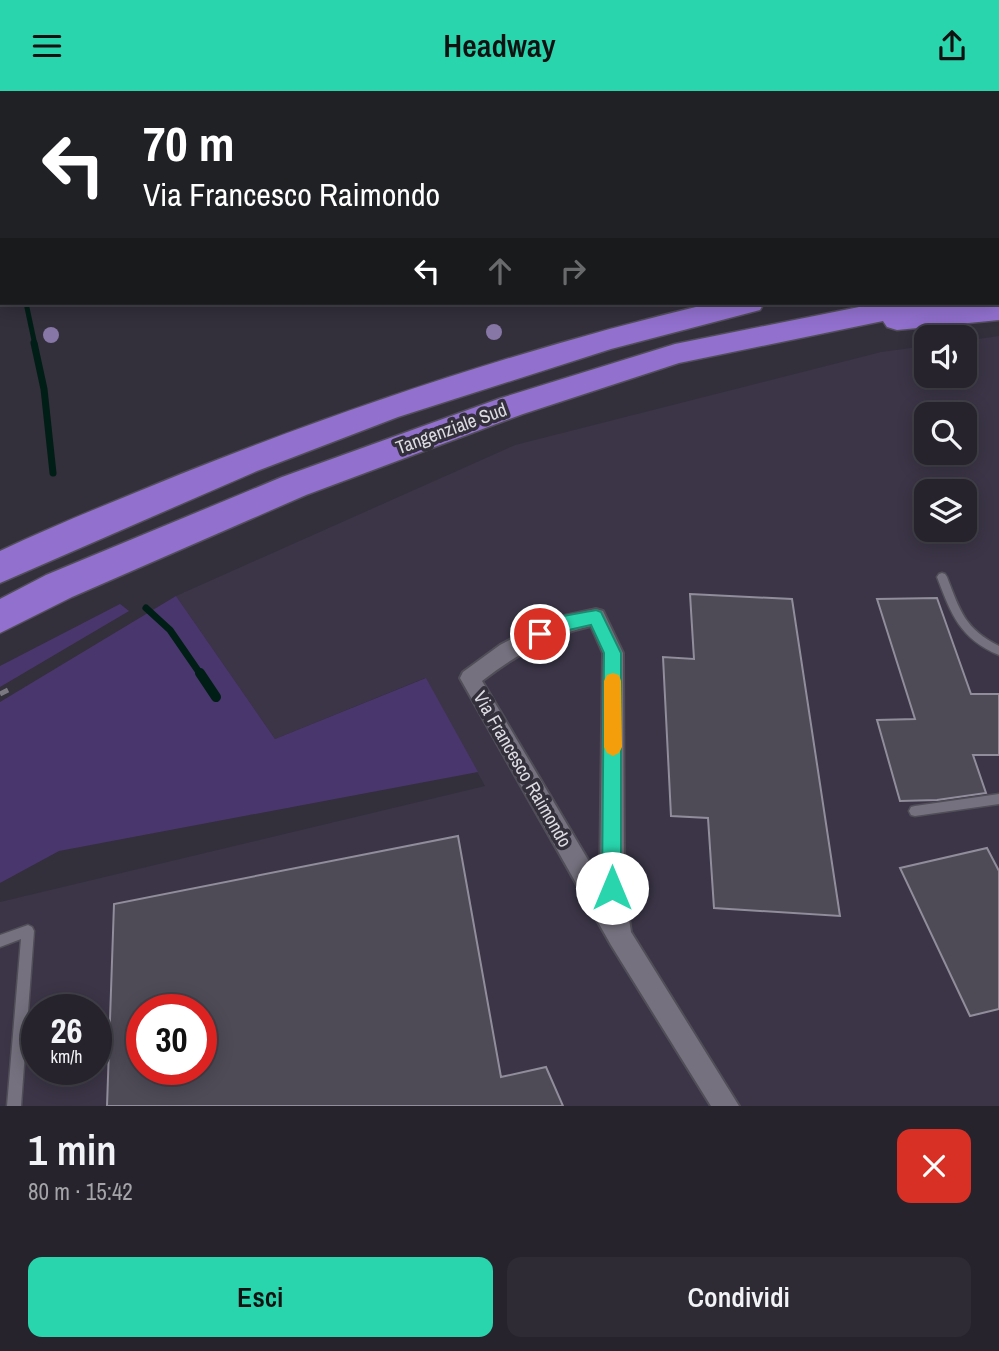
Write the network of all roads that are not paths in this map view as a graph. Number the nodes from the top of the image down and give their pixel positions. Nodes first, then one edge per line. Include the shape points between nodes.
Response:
1 (678, 305) edge
2 (742, 305) edge
3 (913, 305) edge
4 (999, 311) edge
5 (792, 328) junction
6 (617, 335) junction
7 (0, 568) edge
8 (943, 577) dead end
9 (0, 617) edge
10 (999, 651) edge
11 (999, 799) edge
12 (915, 811) dead end
13 (620, 936) junction
14 (0, 941) edge
15 (14, 1106) edge
16 (726, 1106) edge

1 - 6 highway
2 - 6 highway, Tangenziale Sud
3 - 5 highway, Tangenziale Sud
4 - 5 highway
5 - 9 highway, Tangenziale Sud via 675,354 440,431 293,486 60,586
6 - 7 highway, Tangenziale Sud via 388,406 274,449
8 - 10 lane via 959,622 977,641
11 - 12 lane
13 - 13 street, Via Francesco Raimondo via 612,888 612,653 596,617 557,625 507,651 470,678
13 - 16 street, Via Francesco Raimondo
14 - 15 lane via 28,931

